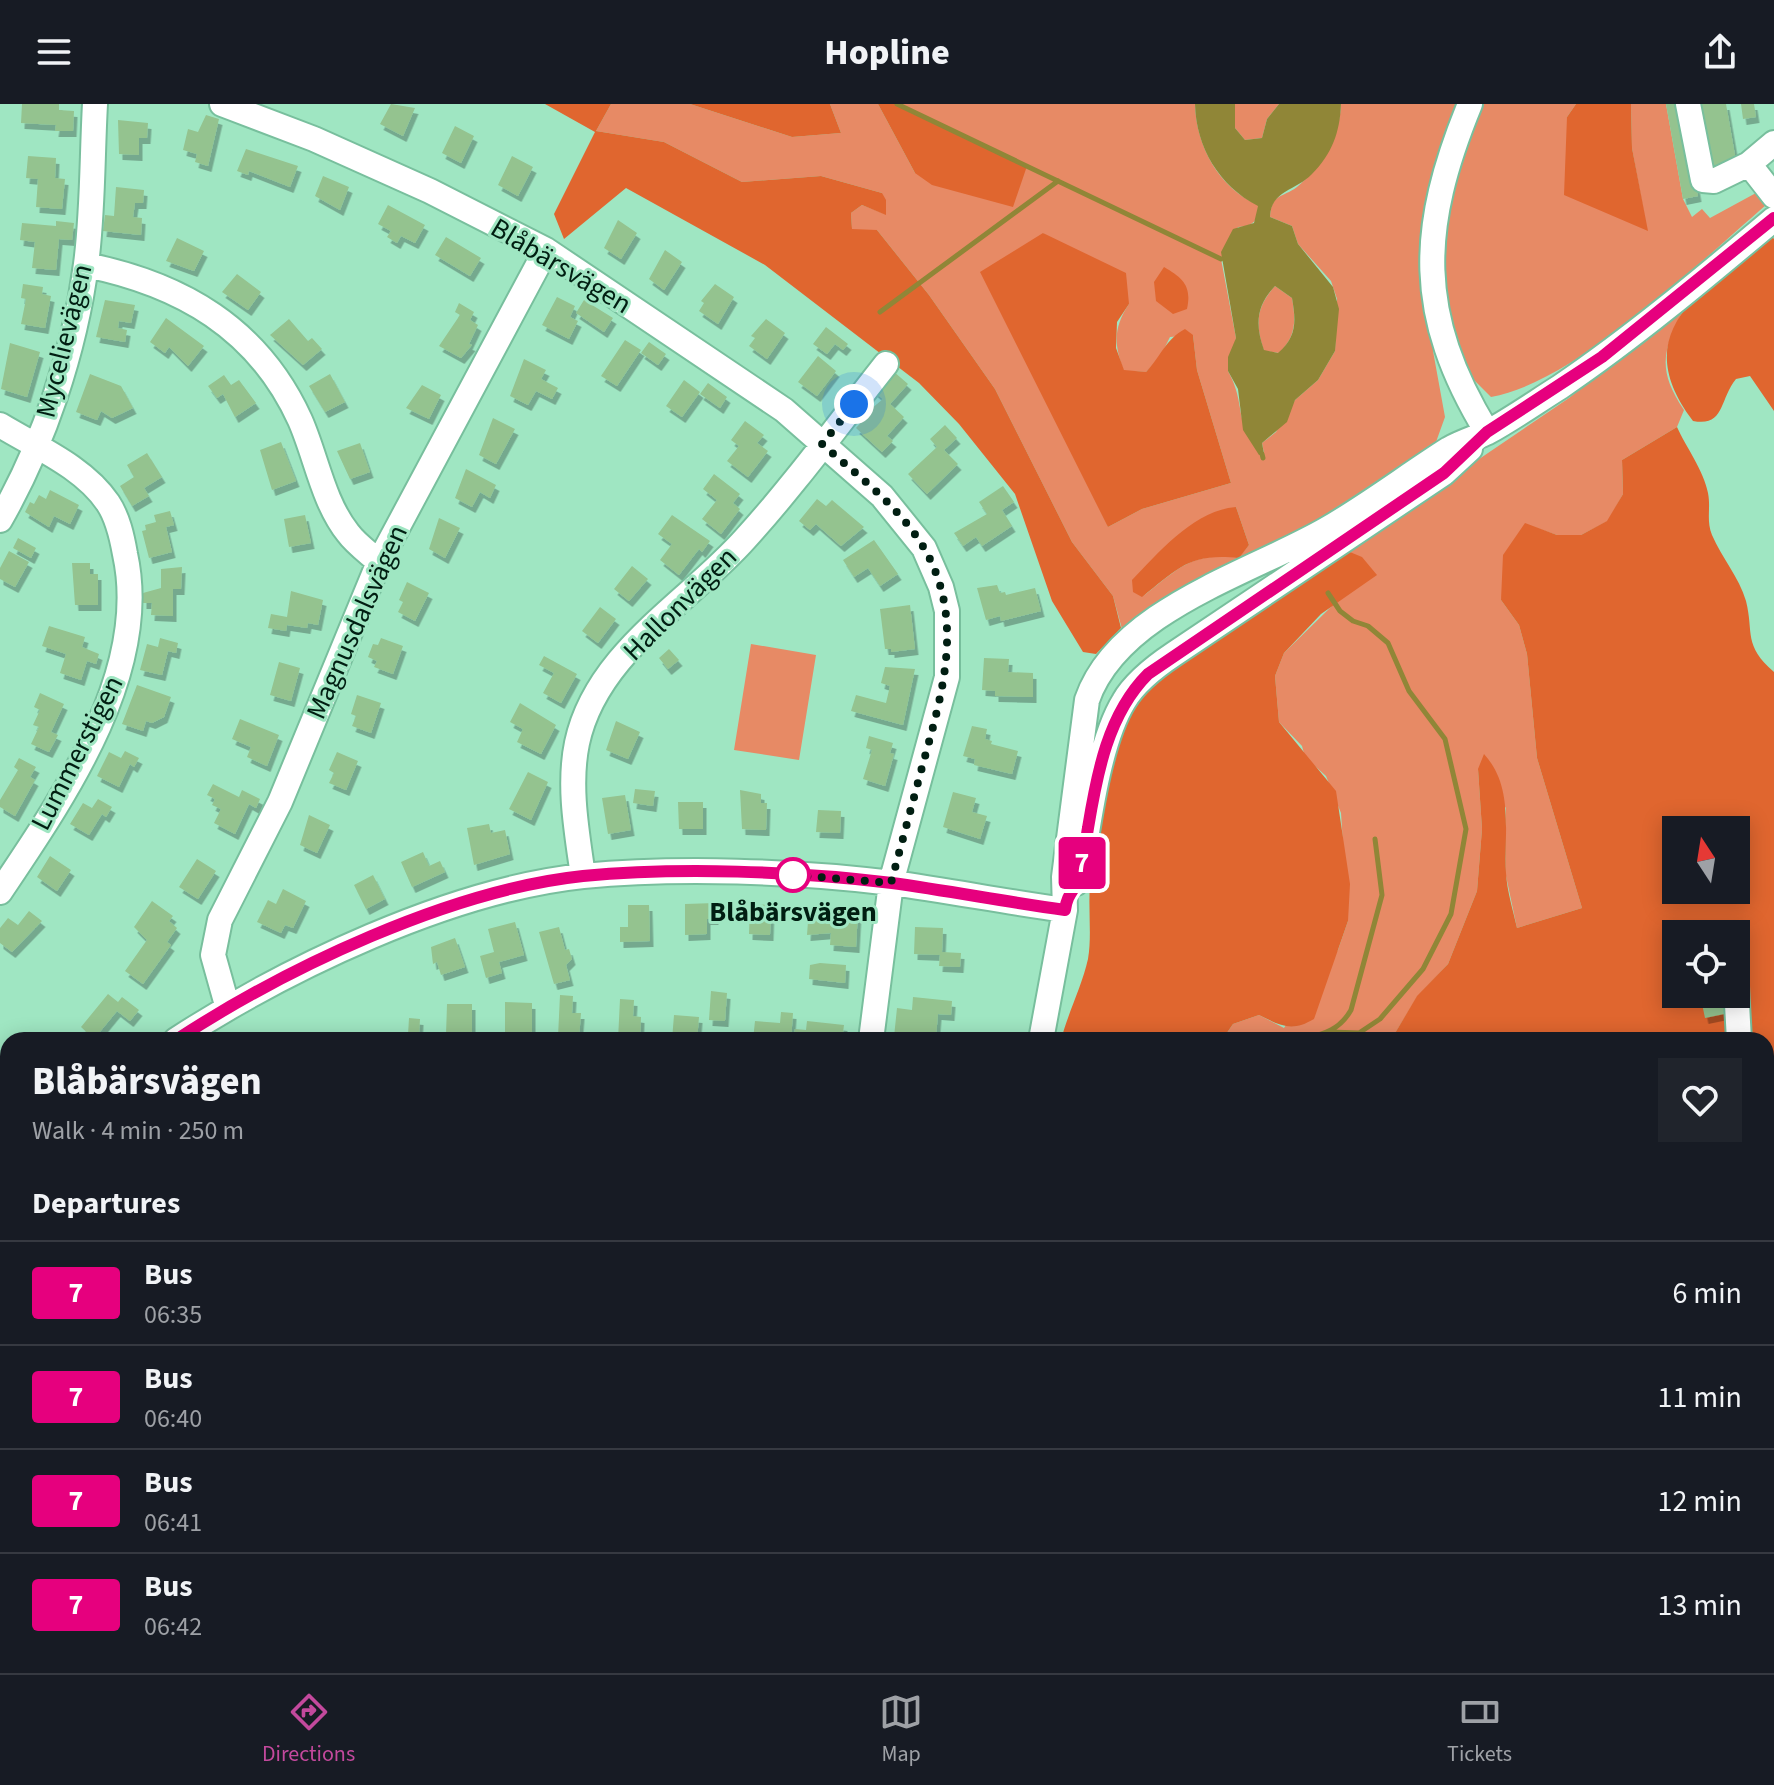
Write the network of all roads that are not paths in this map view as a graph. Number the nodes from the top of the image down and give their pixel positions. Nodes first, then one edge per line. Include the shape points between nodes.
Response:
1 (95, 104) edge
2 (222, 104) edge
3 (1470, 104) edge
4 (1688, 104) edge
5 (1774, 143) edge
6 (1749, 164) junction
7 (1774, 196) edge
8 (1774, 219) edge
9 (546, 250) junction
10 (86, 265) junction
11 (886, 364) dead end
12 (0, 425) edge
13 (1487, 432) junction
14 (822, 444) junction
15 (35, 446) junction
16 (0, 520) edge
17 (379, 562) junction
18 (583, 876) junction
19 (891, 883) junction
20 (0, 892) edge
21 (1066, 902) junction
22 (227, 1005) junction
23 (1737, 1008) edge
24 (188, 1032) edge
25 (872, 1032) edge
26 (1042, 1032) edge
27 (1739, 1032) edge

1 - 10 street, Mycelievägen
2 - 9 street, Blåbärsvägen via 314,139
3 - 13 street via 1441,180 1433,286 1453,369
4 - 6 street via 1703,180 1714,181
5 - 6 street
6 - 7 street
8 - 13 street via 1602,357
9 - 14 street, Blåbärsvägen via 784,410
9 - 17 street, Magnusdalsvägen
10 - 15 street, Mycelievägen via 67,352
10 - 17 street via 171,289 239,336 290,400 342,526
11 - 14 street, Hallonvägen
12 - 15 street, Lummerstigen
13 - 21 street via 1444,473 1160,663 1135,687 1124,700 1106,748 1080,877
13 - 21 street via 1457,444 1327,529 1145,626 1113,652 1087,700 1064,877
14 - 18 street, Hallonvägen via 745,541 651,627 596,696 577,744 575,813
14 - 19 street, Blåbärsvägen via 882,496 924,548 947,611 947,677
15 - 16 street, Mycelievägen
15 - 20 street, Lummerstigen via 86,478 108,503 123,543 131,609 124,658 105,709
17 - 22 street, Magnusdalsvägen via 280,802 215,934 214,968
18 - 19 street via 770,874
18 - 22 street via 504,890 430,914
19 - 21 street
19 - 25 street, Blåbärsvägen
21 - 26 street
22 - 24 street
23 - 27 street

